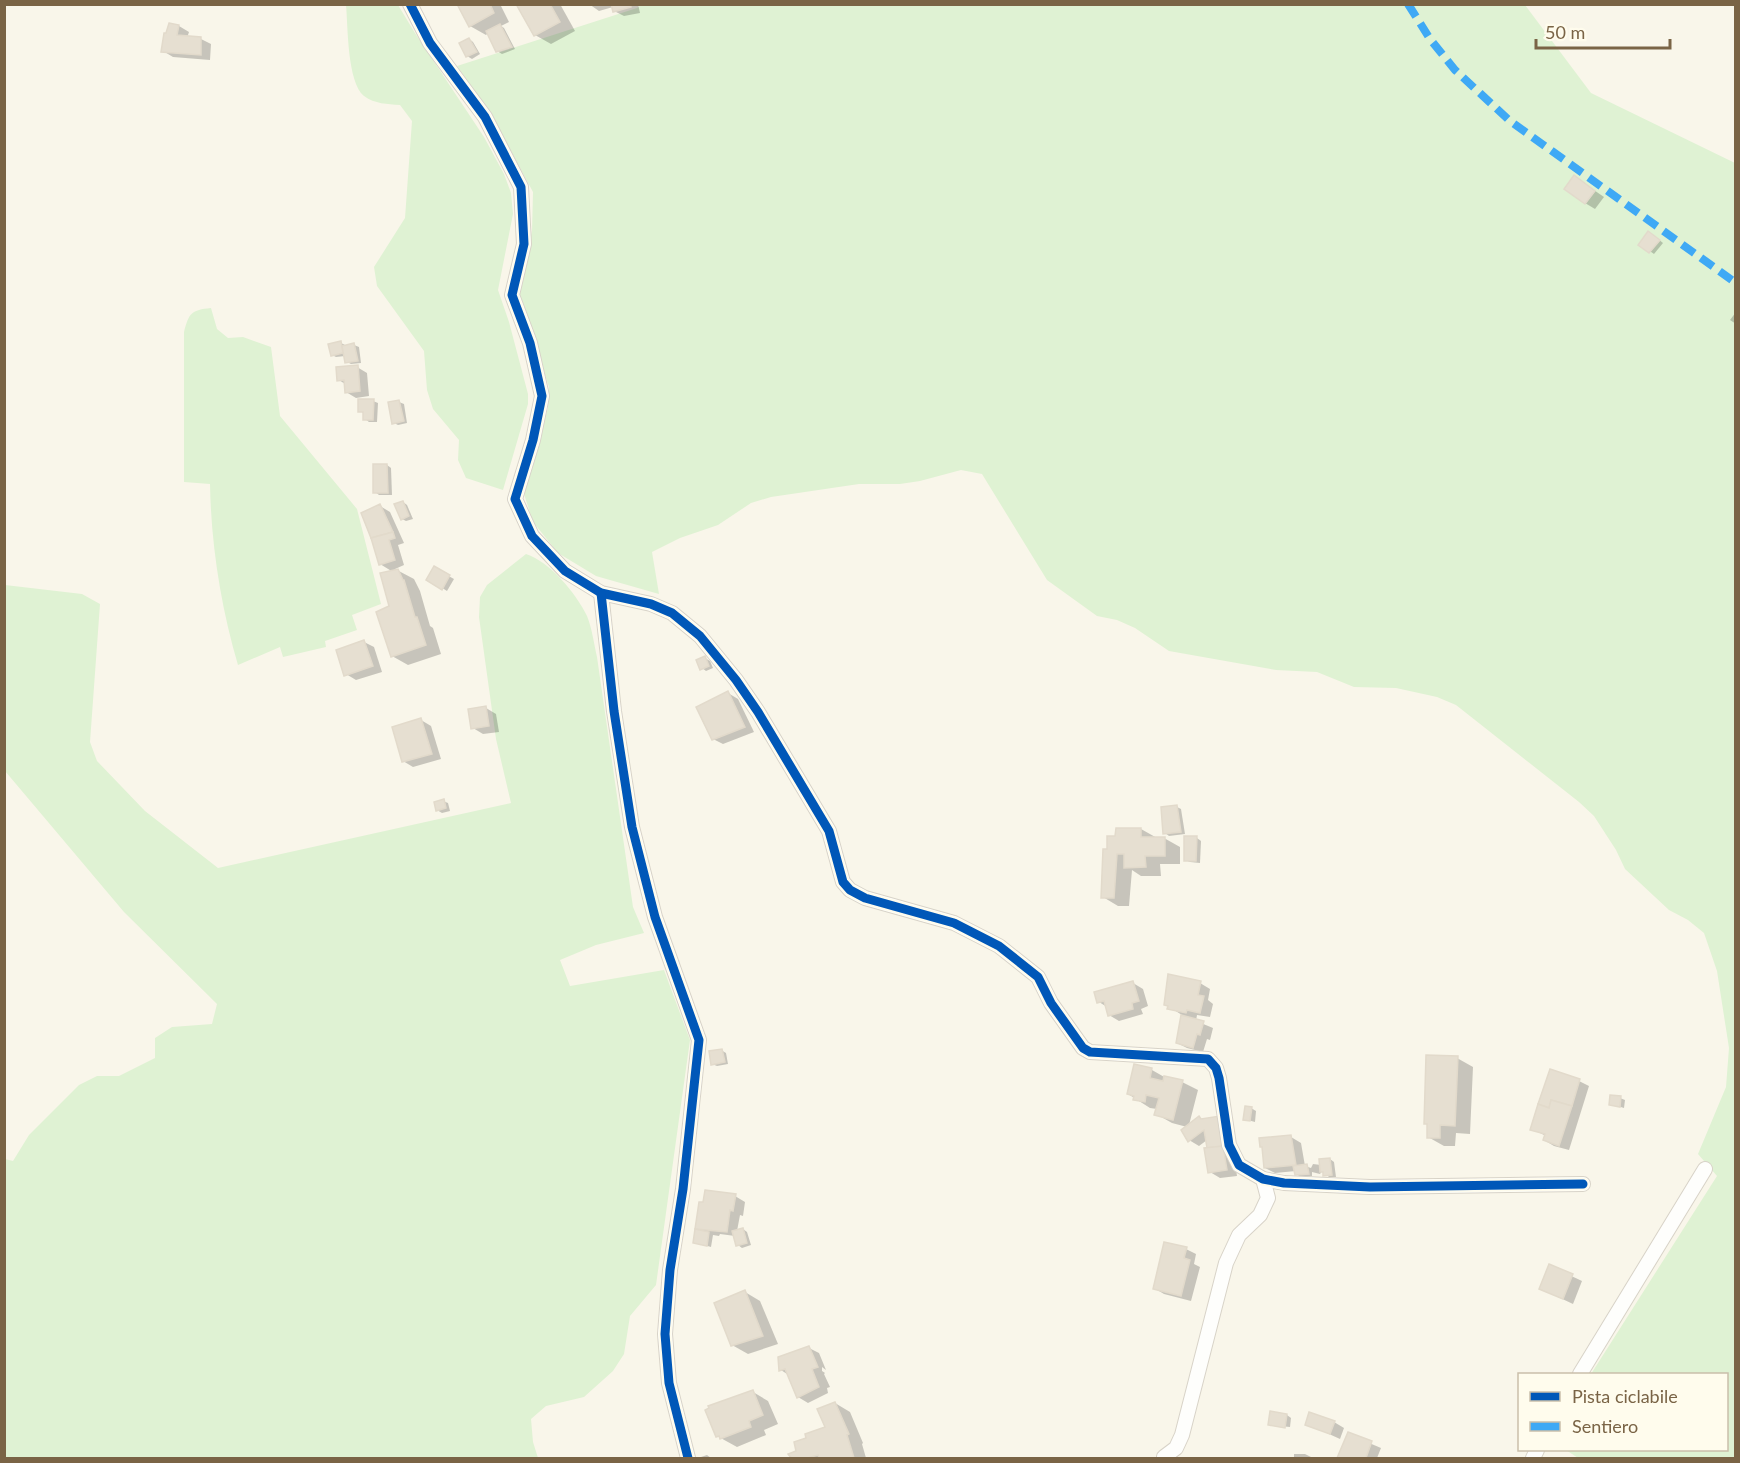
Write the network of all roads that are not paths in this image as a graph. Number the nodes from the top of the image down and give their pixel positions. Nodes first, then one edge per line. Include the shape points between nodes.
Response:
1 (410, 4) edge
2 (601, 593) junction
3 (1705, 1169) dead end
4 (1263, 1179) junction
5 (1583, 1184) dead end
6 (1581, 1373) edge
7 (1164, 1457) dead end
8 (688, 1458) edge

1 - 2 street via 430,43 485,117 521,187 524,244 512,295 530,343 542,396 515,499 531,536 565,571
2 - 4 street via 672,613 700,636 758,712 829,831 843,882 850,890 865,898 954,923 999,946 1038,978 1064,1022 1090,1052 1208,1059 1219,1078 1229,1145 1239,1165
2 - 8 street via 632,827 655,917 699,1040 665,1334 669,1383
3 - 6 street
4 - 5 street via 1370,1186
4 - 7 street via 1268,1198 1260,1215 1239,1235 1226,1263 1182,1435 1176,1448

